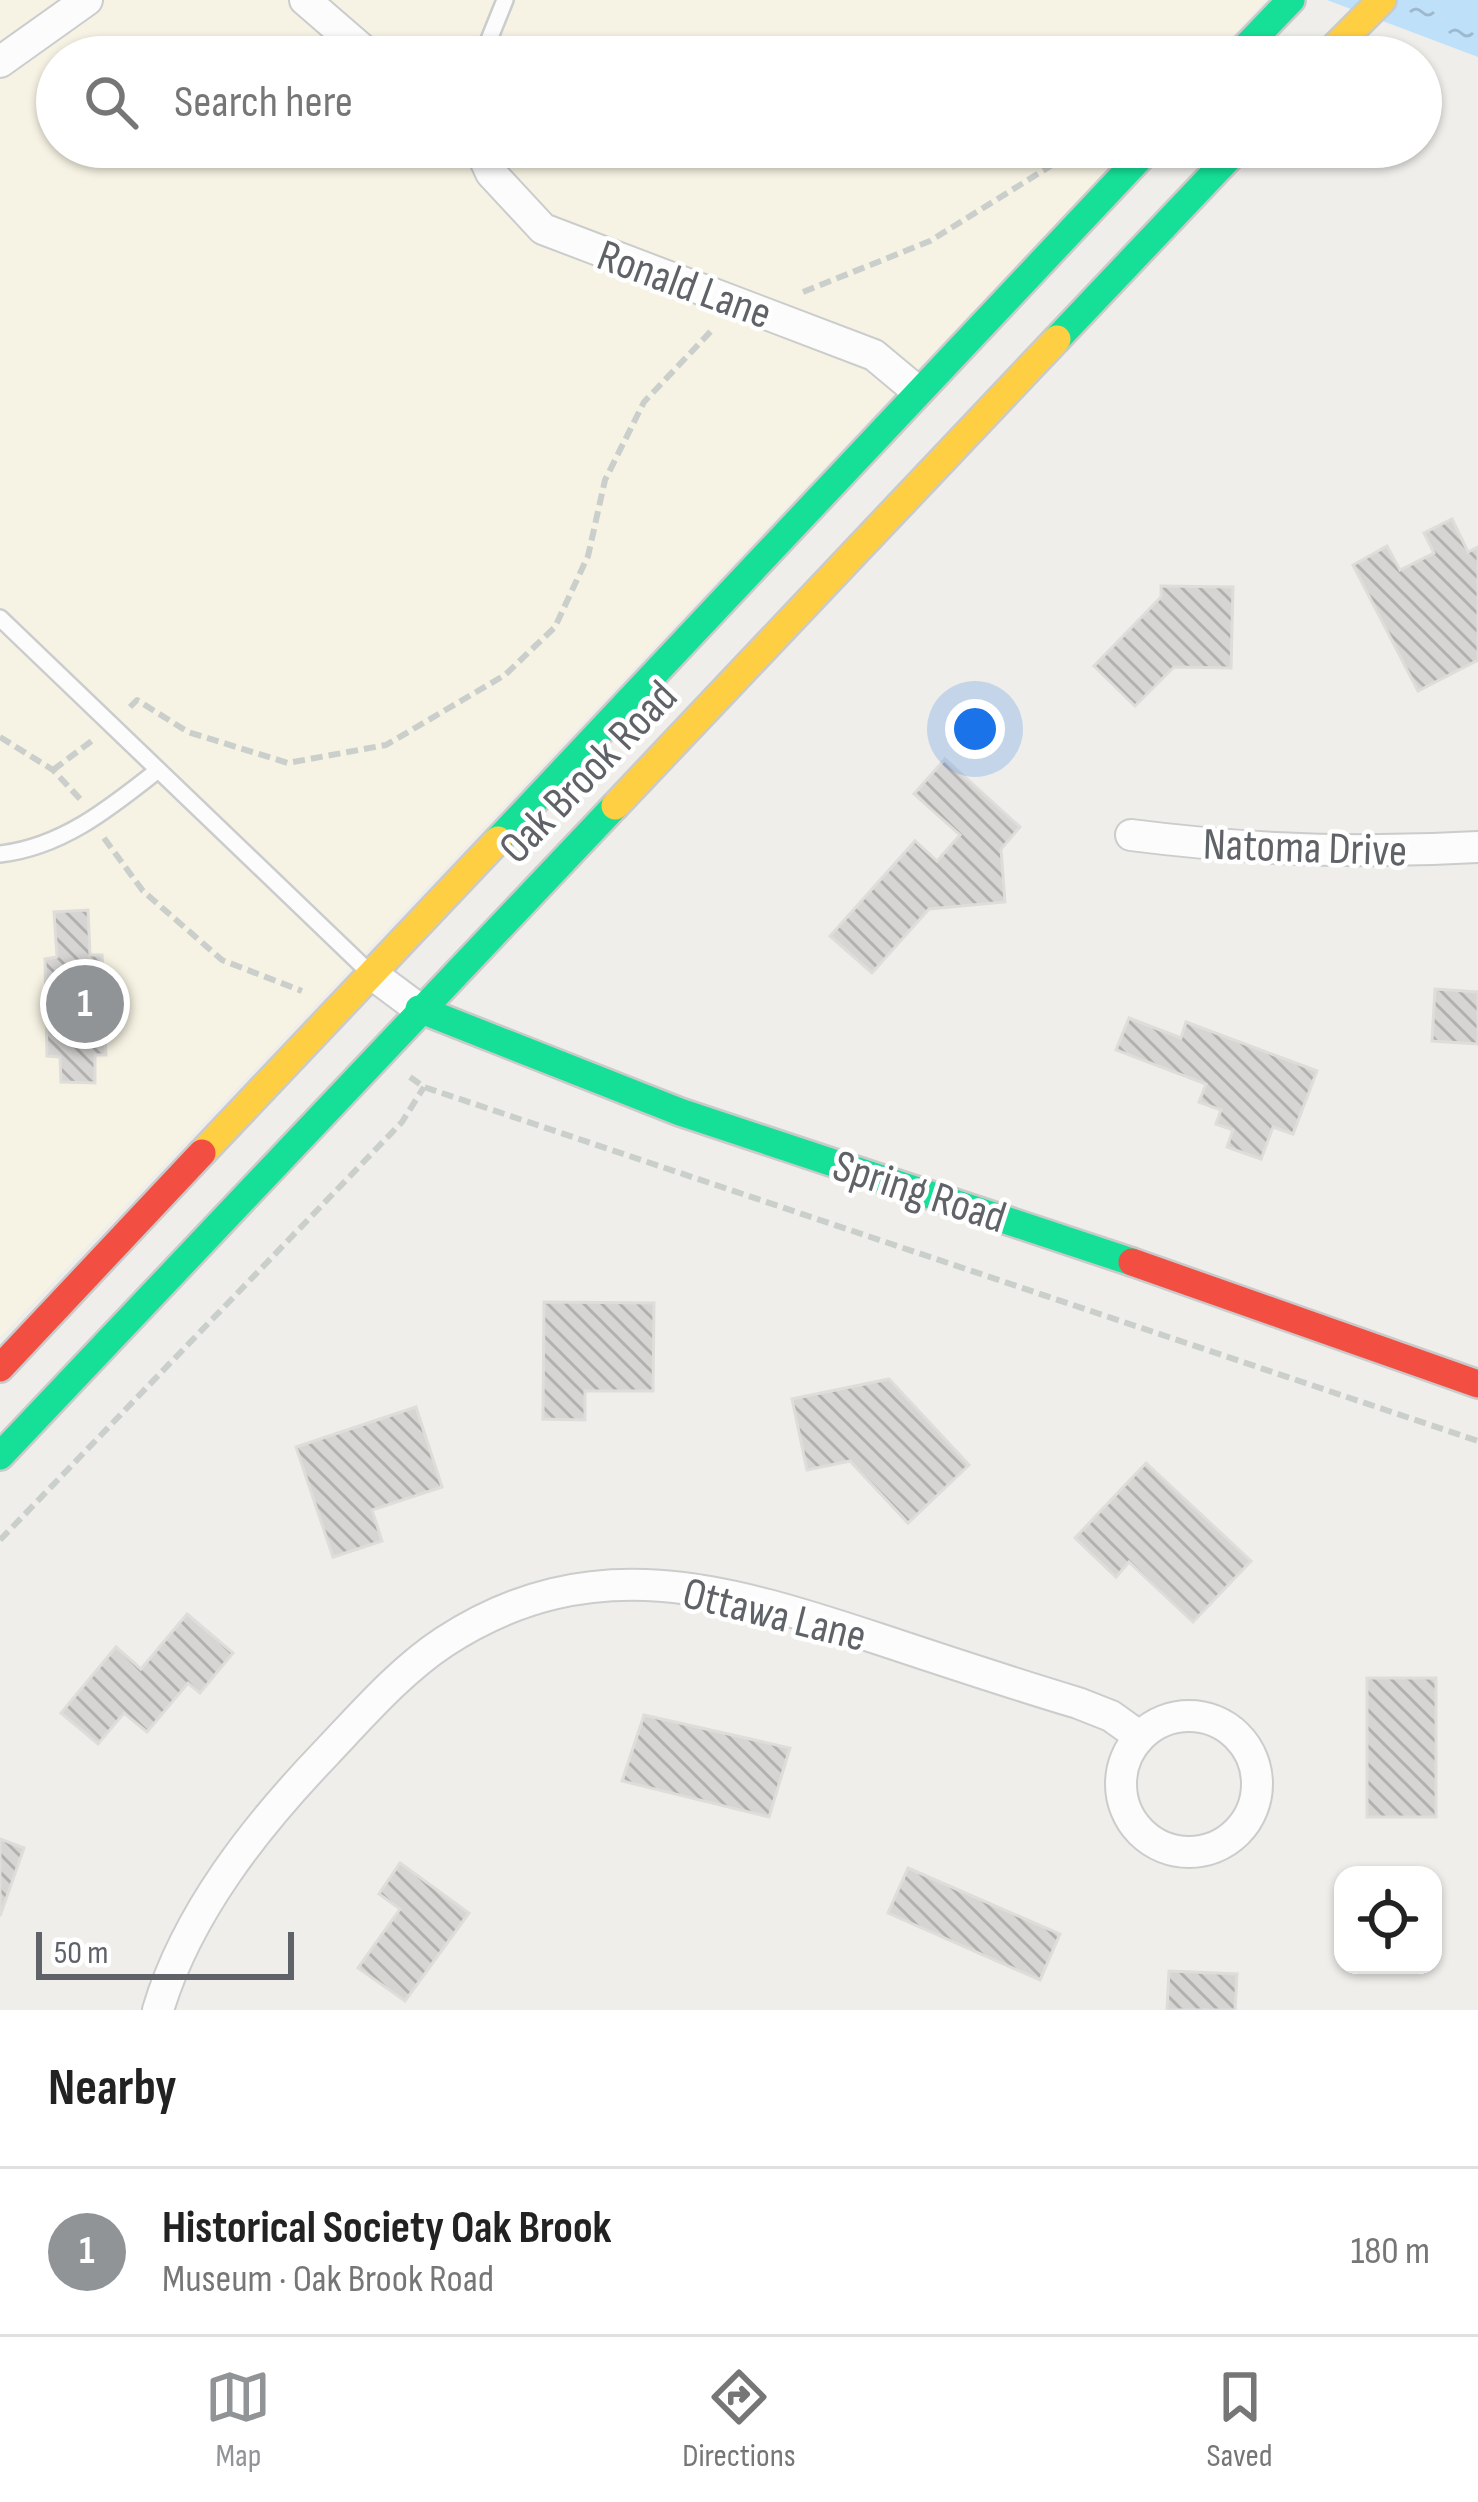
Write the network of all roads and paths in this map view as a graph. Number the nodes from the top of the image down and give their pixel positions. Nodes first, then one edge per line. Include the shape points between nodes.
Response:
1 (87, 0) edge
2 (304, 0) edge
3 (505, 0) edge
4 (1292, 0) edge
5 (1382, 0) edge
6 (36, 36) edge
7 (36, 36) edge
8 (346, 36) edge
9 (490, 36) edge
10 (1257, 36) edge
11 (1346, 36) edge
12 (0, 62) edge
13 (488, 168) edge
14 (1048, 168) edge
15 (1130, 168) edge
16 (1218, 168) edge
17 (760, 309) junction
18 (916, 390) junction
19 (0, 618) edge
20 (137, 700) dead end
21 (0, 737) edge
22 (158, 770) junction
23 (92, 822) junction
24 (1131, 835) dead end
25 (1478, 847) edge
26 (0, 854) edge
27 (372, 974) junction
28 (313, 998) dead end
29 (419, 1009) junction
30 (0, 1368) edge
31 (1478, 1384) edge
32 (1478, 1441) edge
33 (0, 1456) edge
34 (0, 1540) edge
35 (1139, 1736) junction
36 (158, 2010) edge

1 - 7 street
2 - 8 street
3 - 9 lane
4 - 10 main road
5 - 11 main road
6 - 12 street
13 - 17 street, Ronald Lane via 543,229
14 - 17 path via 930,242
15 - 18 main road, Oak Brook Road
16 - 29 main road, Oak Brook Road
17 - 18 street, Ronald Lane via 874,355
17 - 20 path via 705,333 644,402 605,480 588,556 555,627 505,675 386,745 288,763 188,732
18 - 27 main road, Oak Brook Road
19 - 22 lane
21 - 23 path via 53,770
22 - 23 lane
22 - 27 lane
23 - 26 lane
23 - 28 path via 142,891 222,961
24 - 25 street, Natoma Drive via 1313,850
27 - 29 street, Spring Road
27 - 30 main road, Oak Brook Road
29 - 31 main road, Spring Road via 742,1133 1300,1314
29 - 33 main road, Oak Brook Road
32 - 34 path via 424,1087 402,1122
35 - 35 street via 1120,1779 1132,1824 1149,1840 1195,1853 1238,1833 1257,1795 1257,1773 1238,1735 1199,1715
35 - 36 street, Ottawa Lane via 1078,1703 767,1602 651,1584 558,1593 504,1609 442,1643 357,1720 237,1860 196,1922

